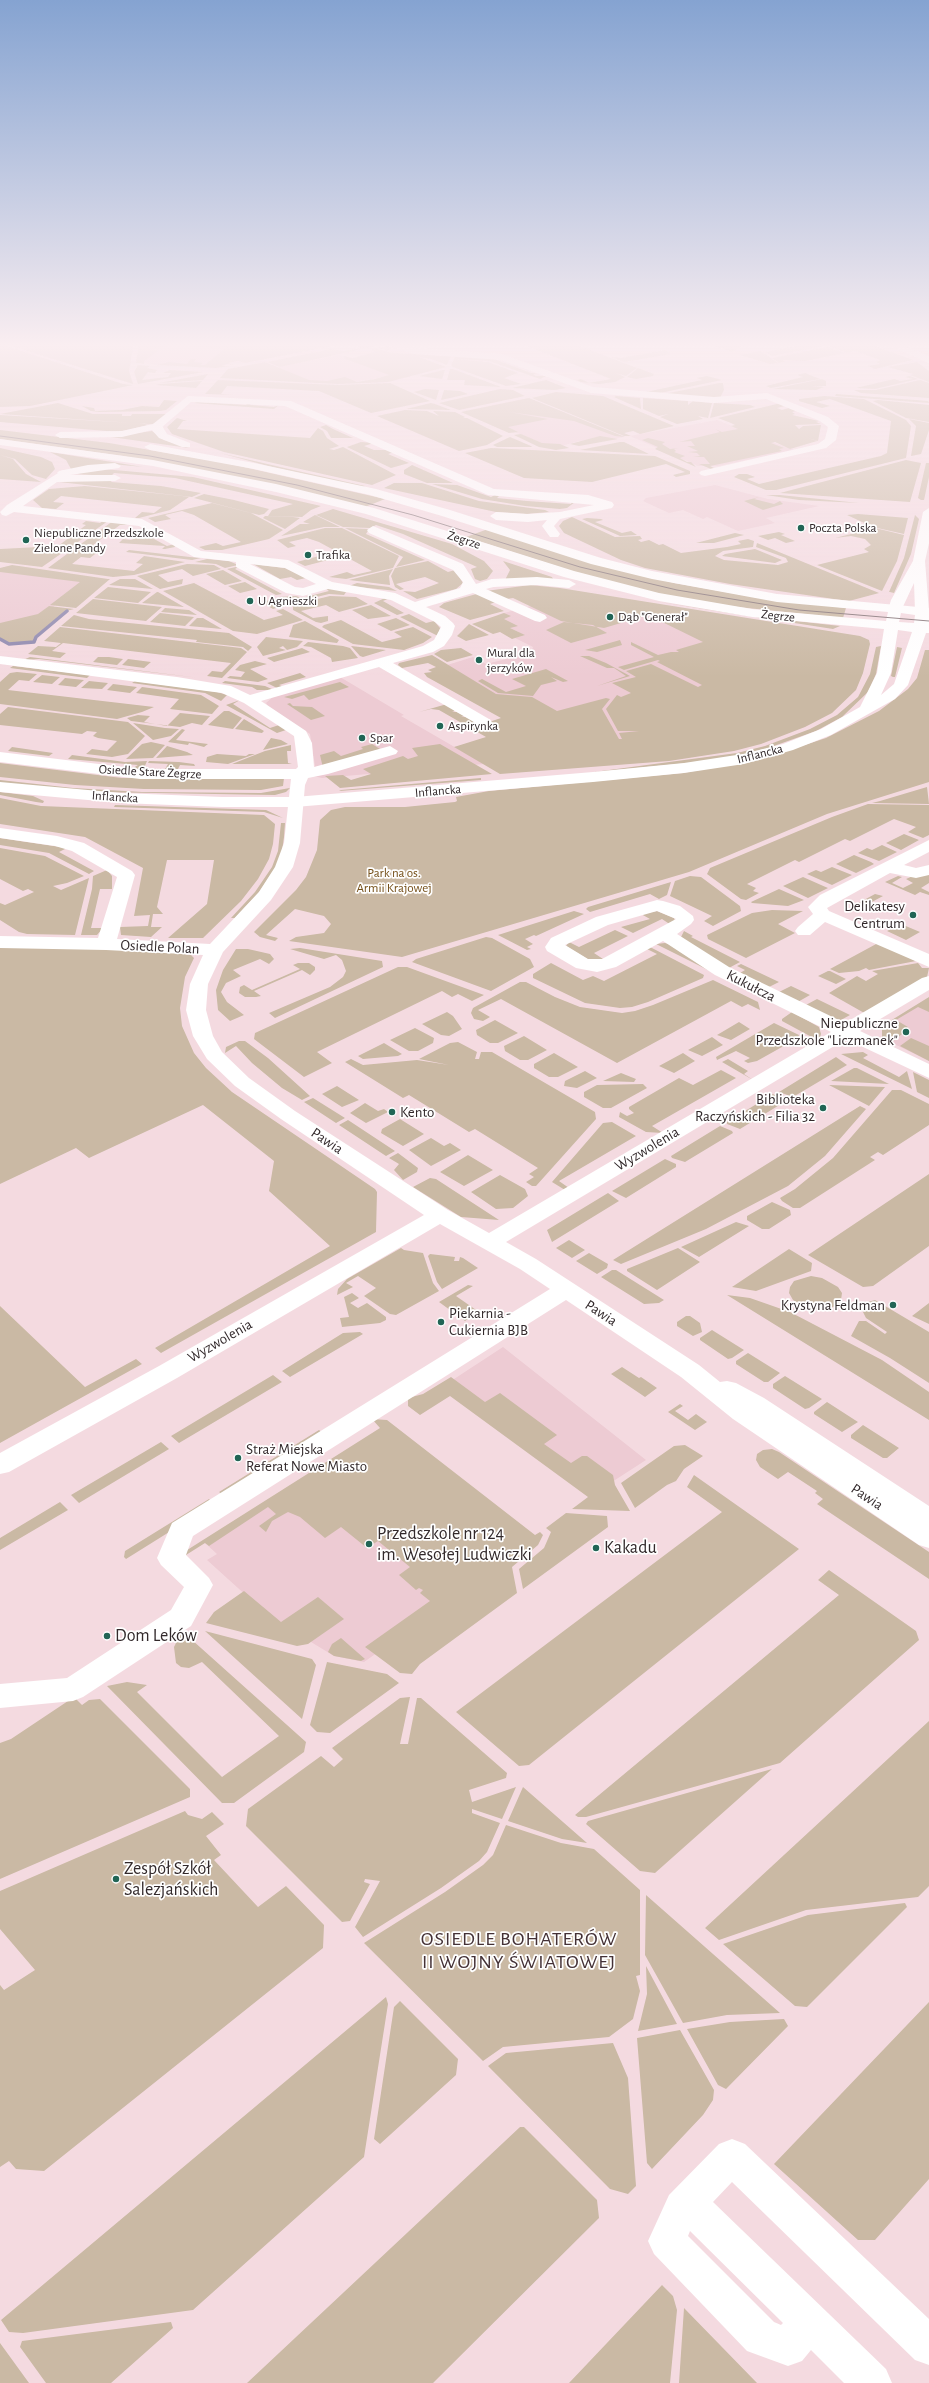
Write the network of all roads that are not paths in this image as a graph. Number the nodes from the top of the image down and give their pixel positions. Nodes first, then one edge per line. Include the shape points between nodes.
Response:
1 (44, 454) edge
2 (95, 454) edge
3 (186, 454) edge
4 (217, 454) edge
5 (405, 454) edge
6 (786, 454) edge
7 (254, 466) junction
8 (705, 473) dead end
9 (218, 475) junction
10 (58, 476) junction
11 (115, 478) dead end
12 (372, 492) junction
13 (6, 508) edge
14 (929, 512) edge
15 (559, 515) junction
16 (373, 530) dead end
17 (456, 537) junction
18 (233, 559) junction
19 (919, 561) junction
20 (640, 572) junction
21 (492, 583) junction
22 (328, 585) junction
23 (471, 590) junction
24 (659, 597) junction
25 (414, 606) junction
26 (895, 610) junction
27 (926, 612) edge
28 (540, 618) dead end
29 (891, 627) junction
30 (925, 629) edge
31 (0, 651) edge
32 (0, 656) edge
33 (0, 660) edge
34 (382, 663) junction
35 (248, 700) junction
36 (866, 710) junction
37 (484, 722) dead end
38 (390, 751) dead end
39 (0, 757) edge
40 (301, 774) junction
41 (0, 787) edge
42 (295, 802) junction
43 (0, 833) edge
44 (929, 845) edge
45 (888, 867) junction
46 (929, 870) edge
47 (823, 915) junction
48 (804, 931) dead end
49 (664, 933) junction
50 (0, 942) edge
51 (106, 944) junction
52 (215, 950) junction
53 (929, 961) edge
54 (929, 982) edge
55 (848, 1031) junction
56 (929, 1072) edge
57 (440, 1215) junction
58 (489, 1242) junction
59 (566, 1290) junction
60 (690, 1371) junction
61 (0, 1465) edge
62 (929, 1519) edge
63 (929, 1538) edge
64 (0, 1696) edge
65 (929, 2346) edge
66 (872, 2383) edge

1 - 10 street via 55,457 64,464 65,469
2 - 9 street, Żegrze
3 - 7 street, Żegrze
4 - 7 street
5 - 15 street via 492,492 588,499 608,505
6 - 8 street
7 - 12 street, Żegrze
9 - 10 street via 110,466 88,468
9 - 17 street, Żegrze via 335,502
10 - 11 street
10 - 13 street
12 - 15 street via 496,516 528,518
12 - 20 street, Żegrze
13 - 18 street via 142,523 198,554
14 - 19 street
15 - 20 street via 548,524 549,530 554,534 612,562
16 - 23 street via 458,567 470,582
17 - 21 street via 503,568 501,578
17 - 24 street, Żegrze via 569,574
18 - 22 street via 288,564
18 - 22 street via 291,590 303,592
19 - 26 street
19 - 27 street, Inflancka
20 - 26 street, Żegrze via 749,594
21 - 23 street
21 - 24 street via 545,581
22 - 25 street via 384,593
23 - 25 street
23 - 28 street
24 - 29 street, Żegrze via 742,612
25 - 34 street via 448,626 445,636 428,649
26 - 27 street, Żegrze
26 - 29 street
27 - 30 street, Inflancka
29 - 30 street, Żegrze
29 - 36 street via 884,673
30 - 36 street, Inflancka via 901,685 890,696
31 - 32 street
33 - 35 street via 198,684 226,689
34 - 35 street
34 - 37 street
35 - 40 street via 301,734 306,767
36 - 42 street, Inflancka via 826,732 788,747 717,764 426,793
38 - 40 street, Osiedle Stare Żegrze
39 - 40 street, Osiedle Stare Żegrze via 140,774
40 - 42 street
41 - 42 street, Inflancka via 121,798
42 - 52 street, Pawia via 289,855 276,882
43 - 51 street, Osiedle Polan via 57,841 78,847 126,876
44 - 45 street
45 - 46 street via 916,873
45 - 47 street via 826,899 817,907
47 - 48 street
47 - 53 street
49 - 49 street via 609,963 597,966 583,964 554,947 557,942 602,920 656,905 684,916 685,920 679,926
49 - 55 street, Kukułcza via 722,971
50 - 51 street, Osiedle Polan
51 - 52 street, Osiedle Polan
52 - 57 street, Pawia via 199,984 196,1010 200,1029 214,1055 242,1082 288,1115
54 - 55 street, Wyzwolenia
55 - 56 street, Kukułcza
55 - 58 street, Wyzwolenia
57 - 58 street, Pawia
57 - 61 street, Wyzwolenia via 168,1372
58 - 59 street, Pawia
59 - 60 street, Pawia
59 - 64 street via 182,1530 171,1558 199,1584 181,1618 73,1689
60 - 62 street, Pawia via 755,1404
60 - 63 street, Pawia via 742,1413
65 - 66 street via 732,2157 682,2208 667,2241 761,2338 788,2347 810,2322

